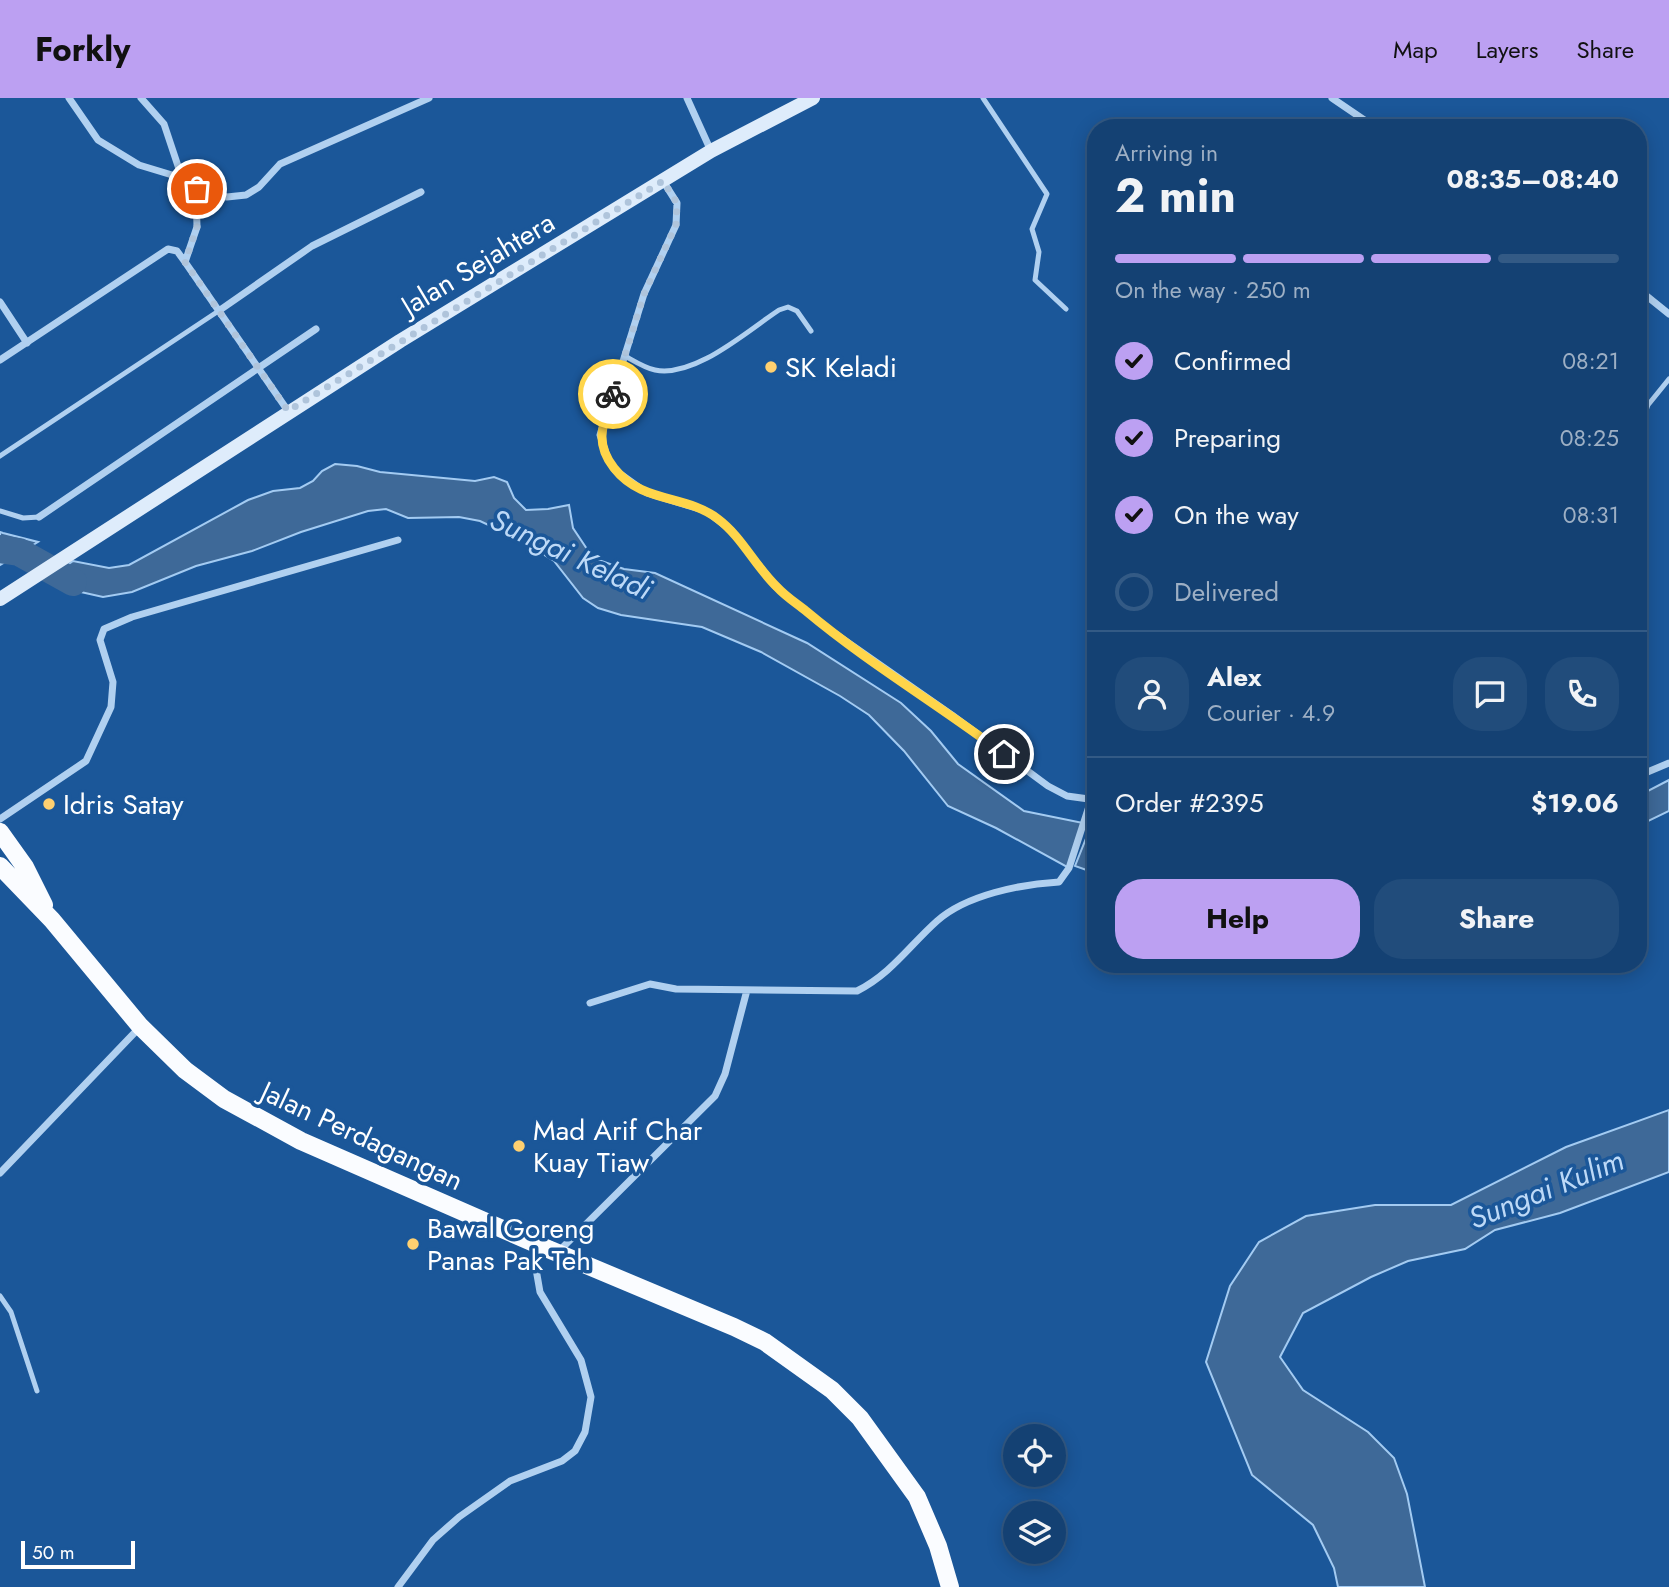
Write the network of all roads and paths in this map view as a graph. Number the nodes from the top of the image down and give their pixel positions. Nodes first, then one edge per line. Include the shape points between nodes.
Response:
1 (69, 98) edge
2 (141, 98) edge
3 (429, 98) edge
4 (687, 98) edge
5 (813, 98) edge
6 (983, 98) edge
7 (1332, 98) edge
8 (1363, 119) edge
9 (711, 151) junction
10 (182, 178) junction
11 (663, 181) junction
12 (197, 190) junction
13 (421, 192) dead end
14 (185, 262) junction
15 (1647, 296) edge
16 (0, 302) edge
17 (1066, 309) dead end
18 (220, 310) junction
19 (1669, 314) edge
20 (316, 329) dead end
21 (811, 331) dead end
22 (27, 343) junction
23 (625, 356) junction
24 (0, 360) edge
25 (258, 367) junction
26 (1669, 379) edge
27 (1647, 408) edge
28 (288, 411) junction
29 (0, 456) edge
30 (0, 511) edge
31 (39, 517) joint
32 (398, 540) dead end
33 (0, 599) edge
34 (1669, 763) edge
35 (1647, 772) edge
36 (1087, 799) edge
37 (1087, 817) edge
38 (0, 819) edge
39 (0, 832) edge
40 (0, 866) edge
41 (52, 920) junction
42 (747, 990) junction
43 (590, 1003) dead end
44 (140, 1026) junction
45 (0, 1173) edge
46 (549, 1250) junction
47 (0, 1296) edge
48 (37, 1391) dead end
49 (398, 1587) edge
50 (950, 1587) edge

1 - 10 street via 98,140 139,165
2 - 10 street via 164,124
3 - 12 street via 280,164 246,195 227,197
4 - 9 street
5 - 9 main road, Jalan Sejahtera
6 - 17 lane via 1047,194 1031,229 1039,252 1035,280
7 - 8 street
9 - 11 main road, Jalan Sejahtera
10 - 12 street
11 - 23 street via 677,203 676,225 644,294
11 - 28 main road, Jalan Sejahtera
12 - 14 street via 197,227
13 - 18 street via 312,246
14 - 18 street
14 - 22 street via 177,251 168,249
15 - 19 street
16 - 22 street
18 - 25 street
18 - 29 lane
20 - 25 street
21 - 23 lane via 797,311 788,307 699,364 673,371 653,370
22 - 24 street
23 - 36 street via 600,435 615,470 647,493 717,518 776,587 823,625 1048,786
25 - 28 street
25 - 31 street
26 - 27 lane
28 - 33 main road, Jalan Sejahtera
30 - 31 lane
32 - 38 street via 104,629 100,640 113,682 111,707 86,761
34 - 35 street
37 - 42 street via 1069,868 1059,882 1004,890 957,906 874,983 857,991
39 - 41 main road, Jalan Perdagangan via 25,867
40 - 41 main road, Jalan Perdagangan
41 - 44 main road, Jalan Perdagangan
42 - 43 street via 650,984
42 - 46 street via 715,1096
44 - 45 street
44 - 46 main road, Jalan Perdagangan via 224,1099 301,1141
46 - 49 street via 536,1269 540,1292 581,1360 591,1397 586,1432 575,1451 562,1461 510,1481 459,1517 433,1540
46 - 50 main road, Jalan Perdagangan via 745,1332 832,1390 860,1418 917,1497
47 - 48 lane via 11,1312

